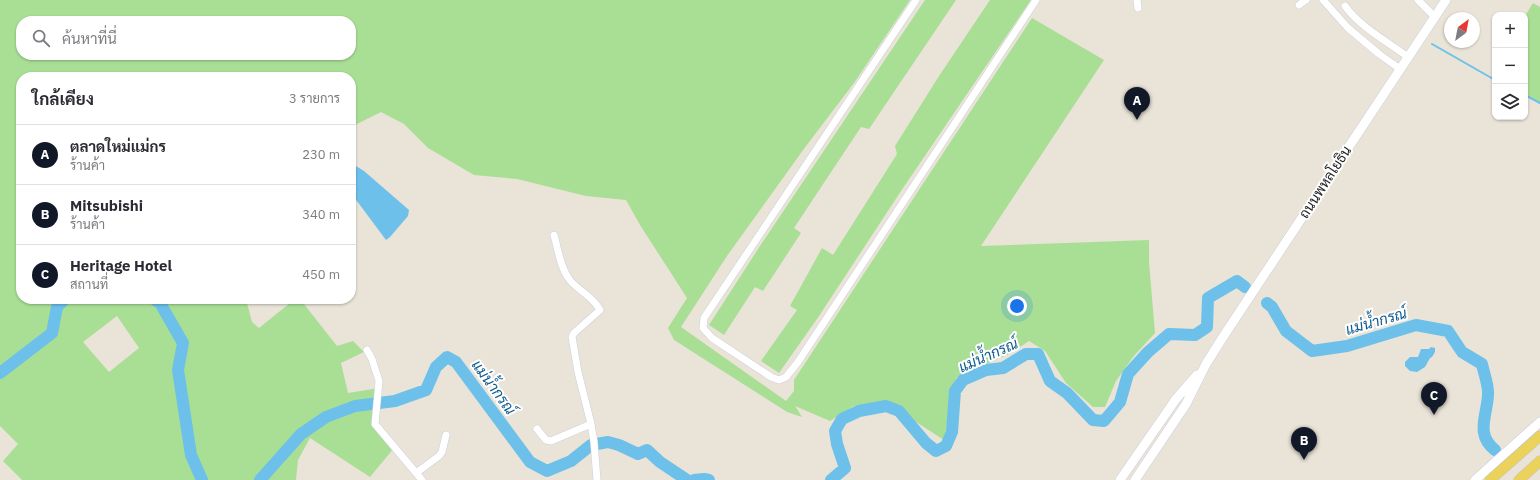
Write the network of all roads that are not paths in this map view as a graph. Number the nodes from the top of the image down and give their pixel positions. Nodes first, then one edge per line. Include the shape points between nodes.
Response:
1 (916, 0) edge
2 (1036, 0) edge
3 (1137, 0) edge
4 (1306, 0) edge
5 (1322, 0) edge
6 (1418, 0) edge
7 (1446, 0) edge
8 (1298, 5) dead end
9 (1345, 6) dead end
10 (1138, 8) dead end
11 (1434, 17) junction
12 (1408, 57) junction
13 (1400, 69) junction
14 (554, 235) dead end
15 (367, 350) dead end
16 (1206, 364) junction
17 (1540, 422) edge
18 (591, 424) junction
19 (537, 430) dead end
20 (446, 436) dead end
21 (1540, 436) edge
22 (1540, 461) edge
23 (416, 473) junction
24 (422, 480) edge
25 (596, 480) edge
26 (1120, 480) edge
27 (1135, 480) edge
28 (1475, 480) edge
29 (1490, 480) edge
30 (1519, 480) edge

1 - 2 street via 704,318 703,328 712,338 771,377 780,380 786,377 798,362
3 - 10 street
4 - 8 street
5 - 13 street via 1348,28
6 - 11 street
7 - 11 main road, ถนนพหลโยธิน
9 - 12 street via 1378,36
11 - 12 main road, ถนนพหลโยธิน
12 - 13 main road, ถนนพหลโยธิน
13 - 16 main road, ถนนพหลโยธิน
14 - 18 street via 563,269 569,280 596,303 600,310 574,333 572,338
15 - 23 street via 379,381 375,424
16 - 26 main road, ถนนพหลโยธิน via 1176,399
16 - 27 main road, ถนนพหลโยธิน via 1186,404
17 - 28 main road
18 - 19 street via 551,441 546,440
18 - 25 street
20 - 23 street via 439,456
21 - 29 main road
22 - 30 main road
23 - 24 street

